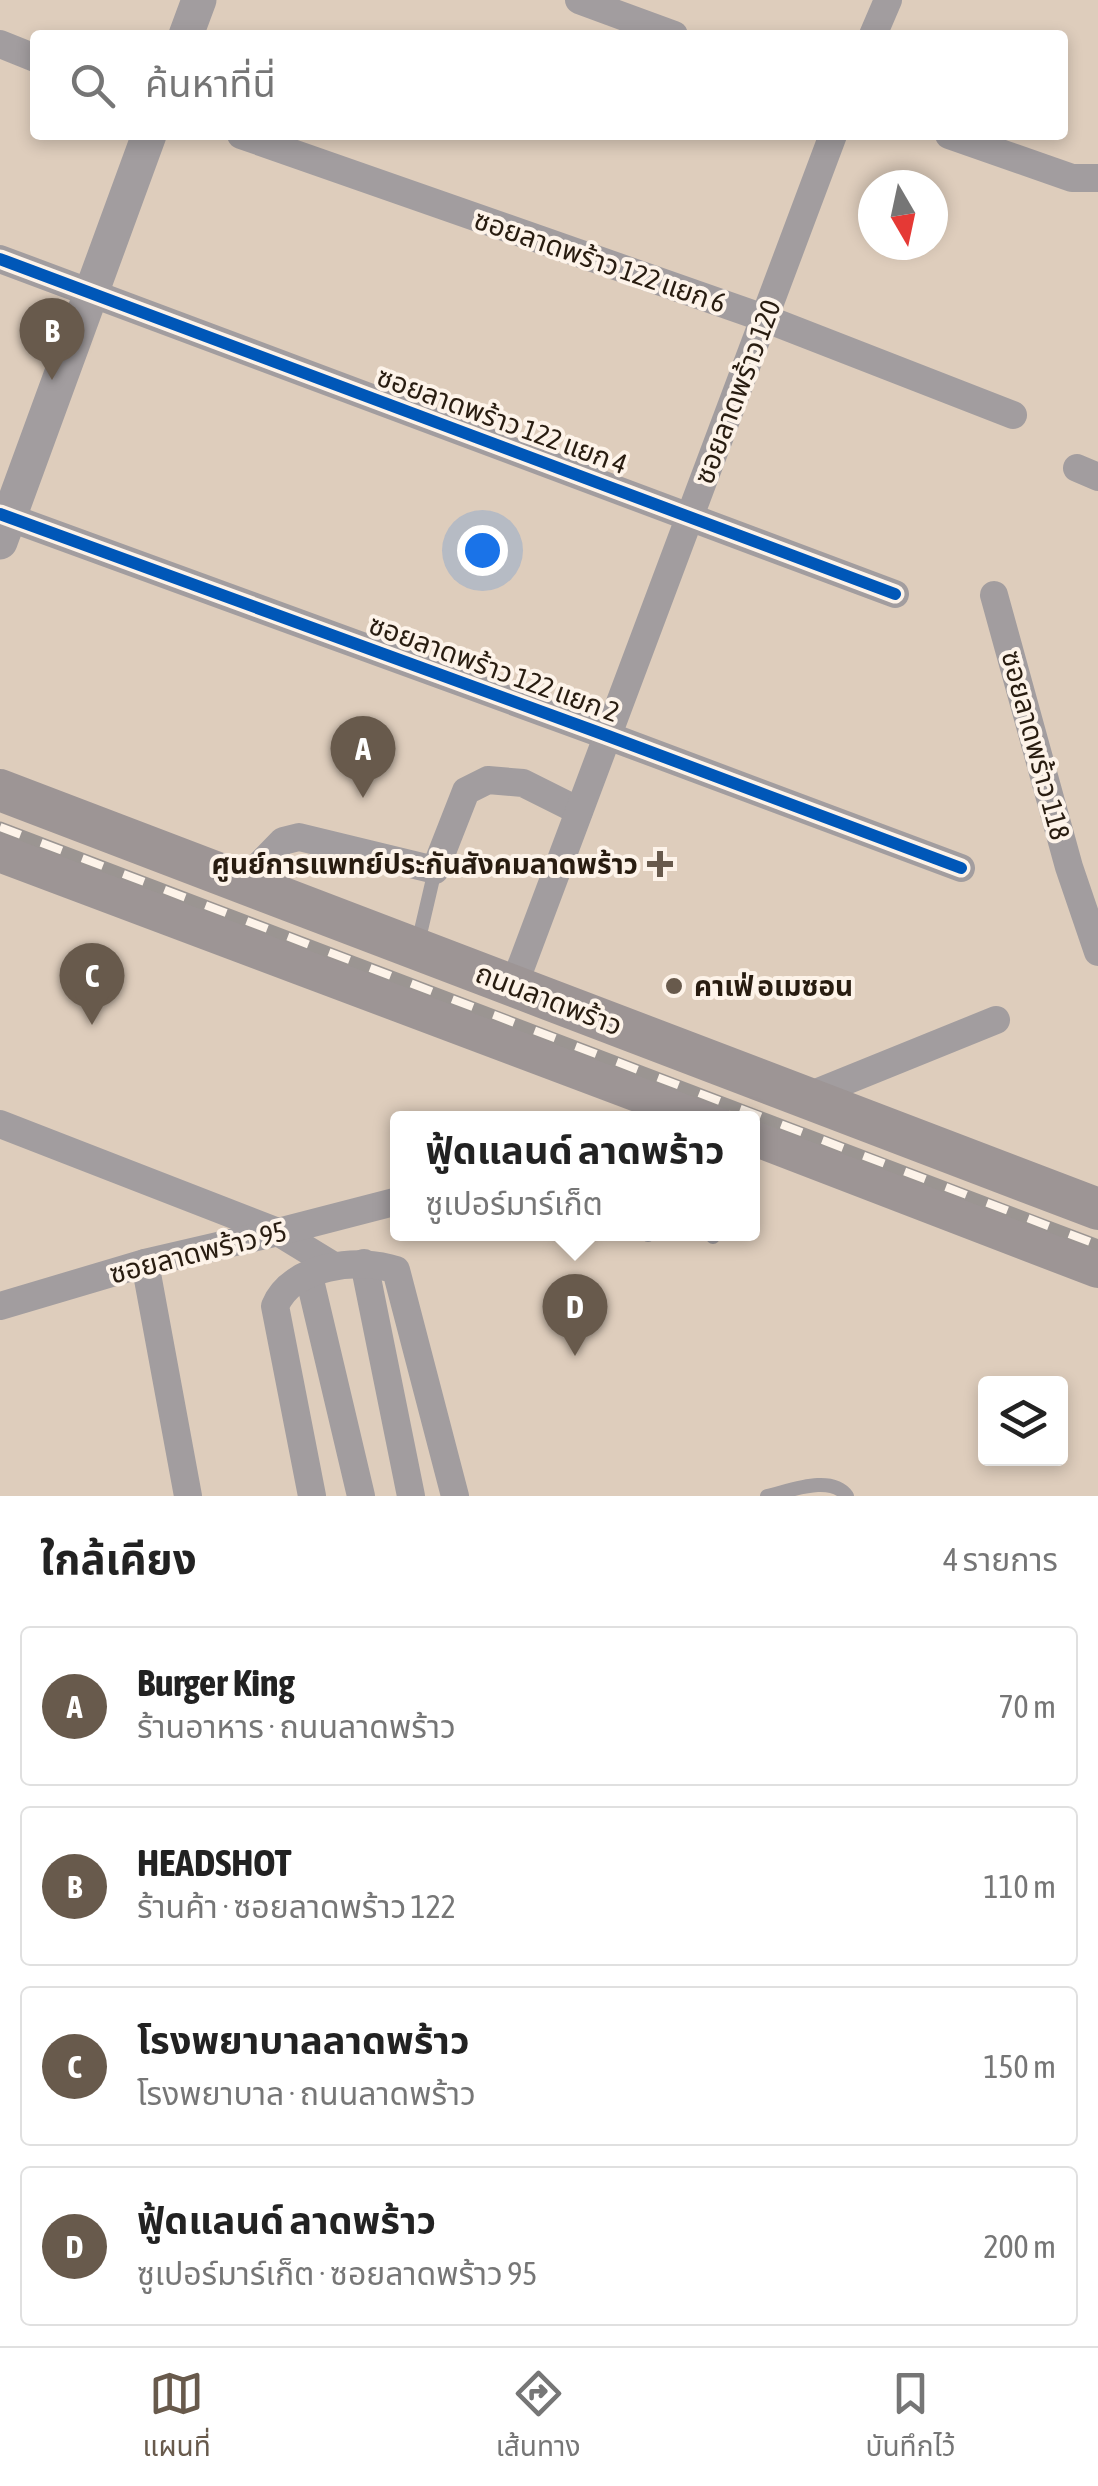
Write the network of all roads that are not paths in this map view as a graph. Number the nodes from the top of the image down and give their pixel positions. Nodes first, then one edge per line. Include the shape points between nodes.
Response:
1 (198, 0) edge
2 (579, 0) edge
3 (888, 0) edge
4 (188, 30) edge
5 (660, 30) edge
6 (875, 30) edge
7 (0, 44) edge
8 (30, 56) edge
9 (147, 140) edge
10 (255, 140) edge
11 (831, 140) edge
12 (962, 140) edge
13 (1098, 178) edge
14 (0, 259) edge
15 (91, 293) junction
16 (764, 318) junction
17 (1013, 416) dead end
18 (690, 516) junction
19 (3, 524) edge
20 (895, 594) dead end
21 (994, 595) dead end
22 (608, 736) junction
23 (0, 790) edge
24 (579, 811) junction
25 (0, 851) edge
26 (961, 868) dead end
27 (435, 870) junction
28 (242, 882) junction
29 (416, 948) junction
30 (1098, 952) edge
31 (514, 985) junction
32 (996, 1020) dead end
33 (806, 1096) junction
34 (691, 1111) edge
35 (0, 1124) edge
36 (760, 1137) edge
37 (390, 1203) edge
38 (1098, 1209) edge
39 (278, 1232) junction
40 (145, 1263) junction
41 (364, 1263) junction
42 (1098, 1267) edge
43 (320, 1270) junction
44 (0, 1306) edge
45 (188, 1496) edge
46 (312, 1496) edge
47 (360, 1496) edge
48 (410, 1496) edge
49 (455, 1496) edge
50 (767, 1496) edge
51 (847, 1496) edge

1 - 4 street
2 - 5 street
3 - 6 street
7 - 8 street
9 - 15 street
10 - 16 street, ซอยลาดพร้าว 122 แยก 6
11 - 16 street, ซอยลาดพร้าว 120
12 - 13 street via 1072,178
14 - 15 street, ซอยลาดพร้าว 122 แยก 4
15 - 18 street, ซอยลาดพร้าว 122 แยก 4
15 - 19 street
16 - 17 street, ซอยลาดพร้าว 122 แยก 6
16 - 18 street, ซอยลาดพร้าว 120
18 - 20 street, ซอยลาดพร้าว 122 แยก 4
18 - 22 street, ซอยลาดพร้าว 120
19 - 22 street, ซอยลาดพร้าว 122 แยก 2
21 - 30 street, ซอยลาดพร้าว 118
22 - 24 street, ซอยลาดพร้าว 120
22 - 26 street, ซอยลาดพร้าว 122 แยก 2
23 - 28 main road, ถนนลาดพร้าว
24 - 27 street via 523,783 488,780 466,791
24 - 31 street, ซอยลาดพร้าว 120
25 - 34 main road, ถนนลาดพร้าว
27 - 28 street via 300,837 282,841
27 - 29 lane
28 - 29 main road, ถนนลาดพร้าว
29 - 31 main road, ถนนลาดพร้าว
31 - 33 main road, ถนนลาดพร้าว
32 - 33 street
33 - 38 main road, ถนนลาดพร้าว
35 - 39 street
36 - 42 main road
37 - 39 street, ซอยลาดพร้าว 95
39 - 40 street, ซอยลาดพร้าว 95
39 - 43 street
40 - 44 street, ซอยลาดพร้าว 95
40 - 45 street
41 - 43 street
41 - 48 street
41 - 49 street via 396,1270
43 - 46 street via 280,1294 276,1306
43 - 47 street
50 - 51 lane via 833,1485

